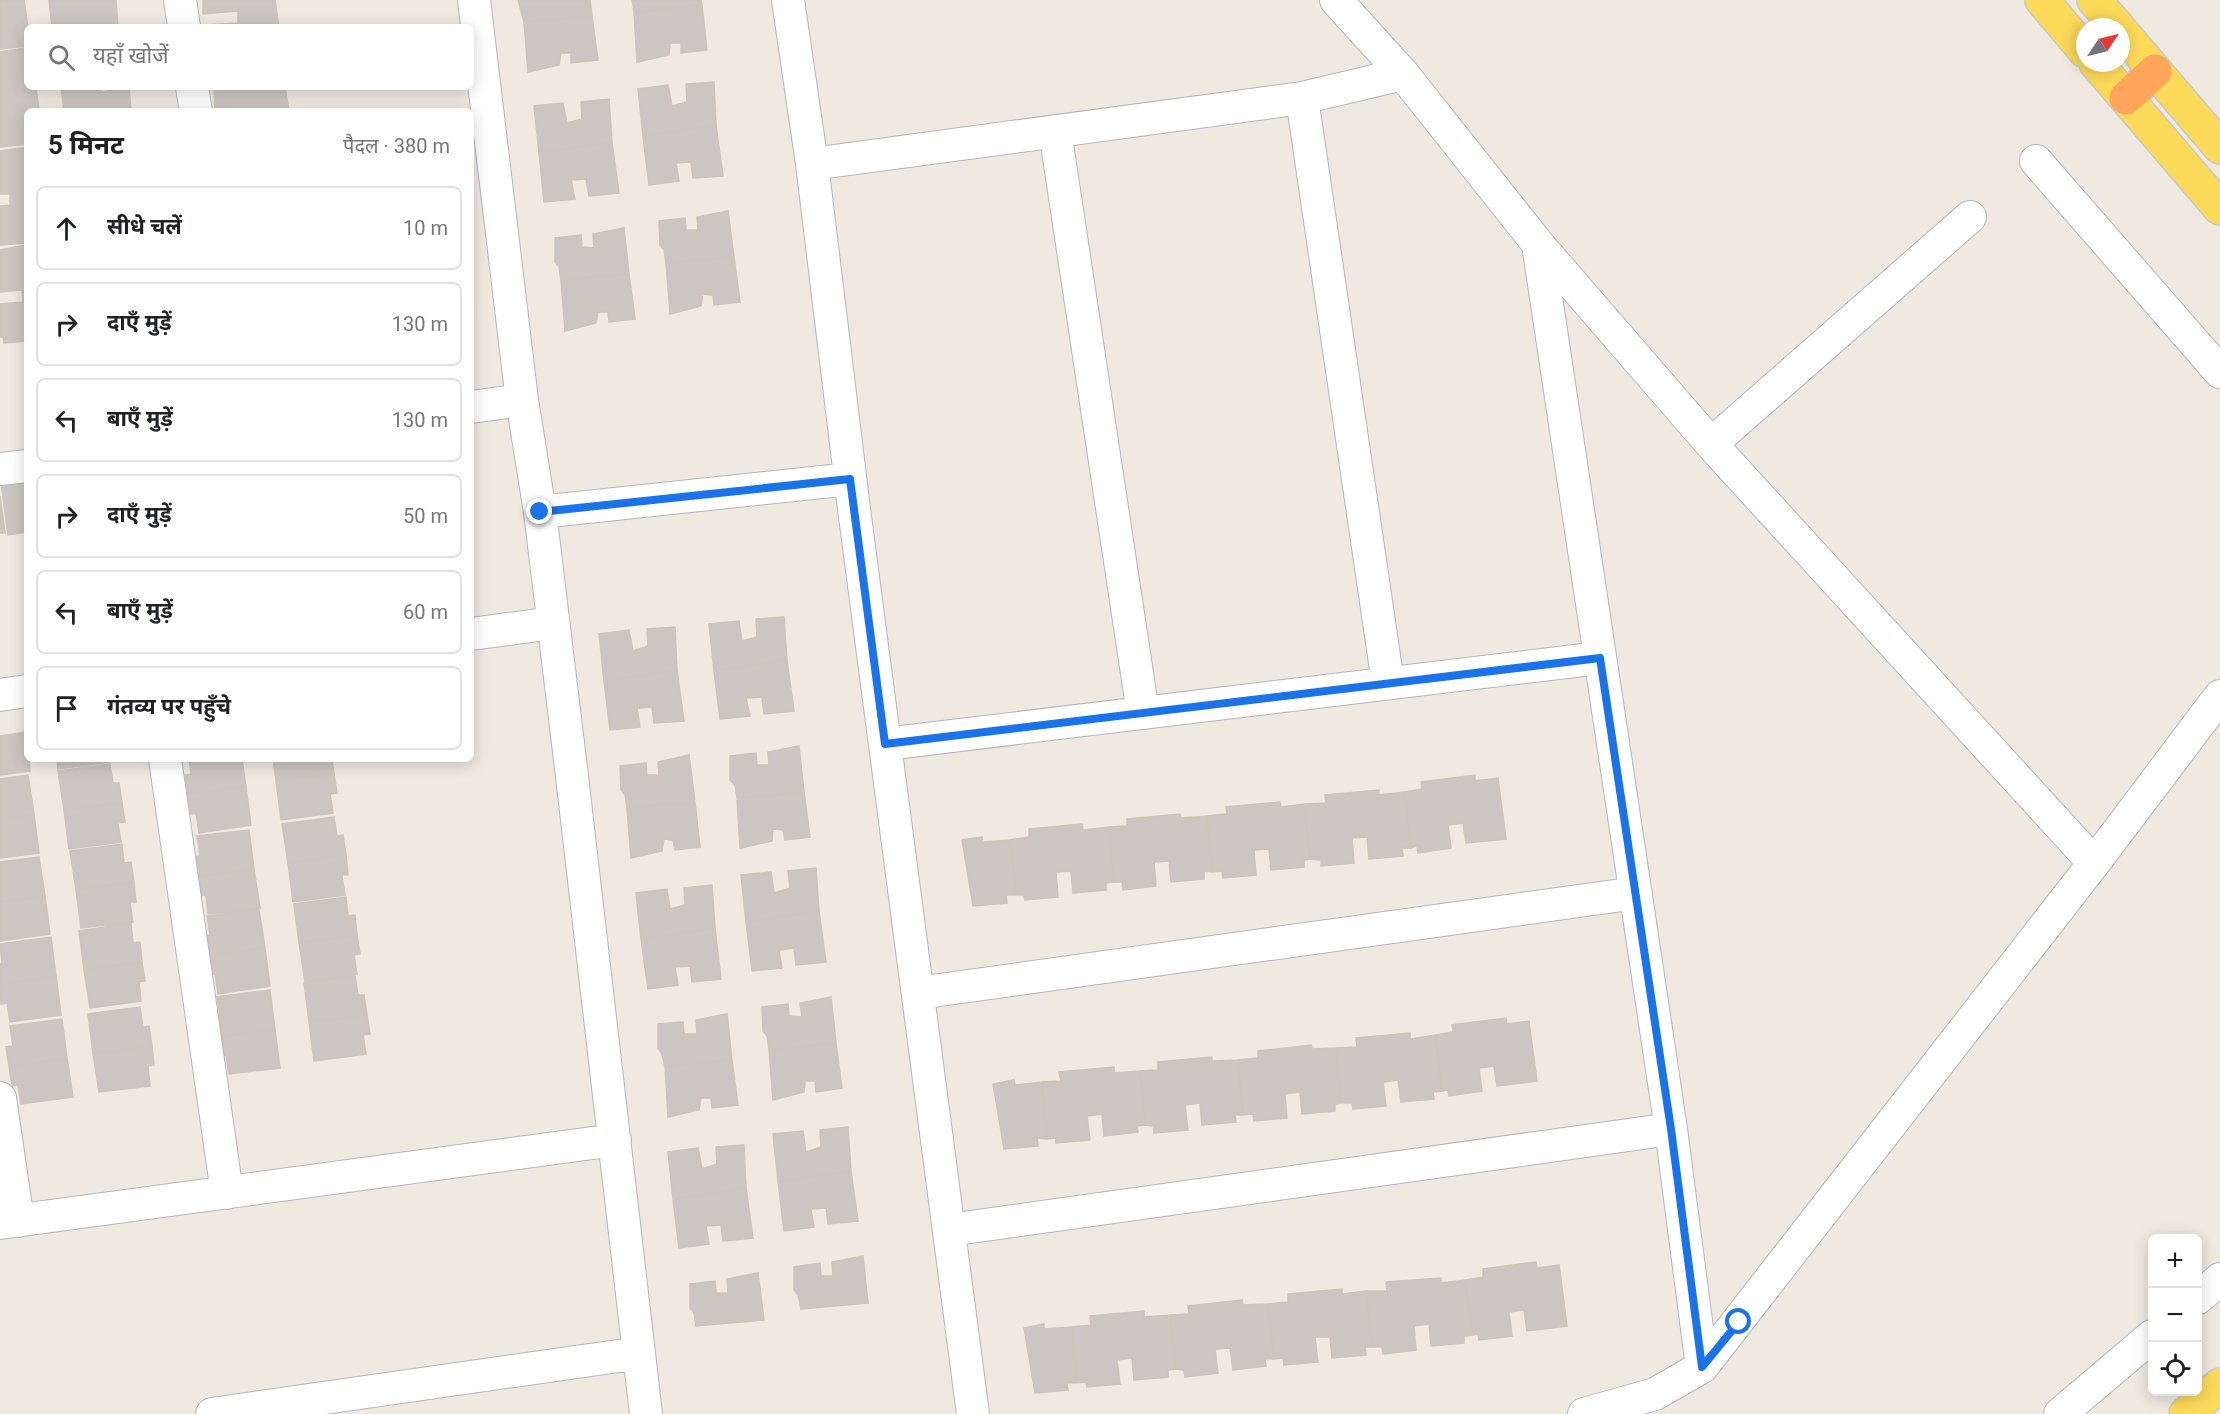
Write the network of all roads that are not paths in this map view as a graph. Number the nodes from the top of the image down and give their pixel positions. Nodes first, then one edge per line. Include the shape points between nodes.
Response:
1 (180, 0) edge
2 (474, 0) edge
3 (788, 0) edge
4 (1336, 0) edge
5 (2042, 0) edge
6 (2094, 0) edge
7 (2110, 18) edge
8 (184, 24) edge
9 (2076, 40) edge
10 (2130, 41) edge
11 (2156, 71) junction
12 (2104, 72) edge
13 (1403, 74) junction
14 (192, 90) edge
15 (2126, 98) junction
16 (1302, 99) junction
17 (196, 108) edge
18 (1056, 131) junction
19 (2220, 147) edge
20 (2036, 161) dead end
21 (812, 164) junction
22 (2220, 208) edge
23 (1970, 217) dead end
24 (1538, 244) junction
25 (2220, 372) edge
26 (522, 400) junction
27 (474, 406) edge
28 (1711, 444) junction
29 (24, 466) edge
30 (0, 469) edge
31 (850, 479) junction
32 (540, 512) junction
33 (553, 623) junction
34 (474, 633) edge
35 (1600, 658) junction
36 (1388, 683) junction
37 (24, 691) edge
38 (0, 694) edge
39 (2220, 696) edge
40 (1143, 713) junction
41 (885, 744) junction
42 (165, 762) edge
43 (2094, 863) junction
44 (1636, 893) junction
45 (918, 993) junction
46 (0, 1098) edge
47 (1671, 1129) junction
48 (615, 1140) junction
49 (227, 1193) junction
50 (9, 1222) edge
51 (949, 1230) junction
52 (2220, 1279) edge
53 (2202, 1295) edge
54 (2148, 1339) edge
55 (639, 1353) junction
56 (1702, 1367) junction
57 (2220, 1385) edge
58 (212, 1414) edge
59 (646, 1414) edge
60 (973, 1414) edge
61 (1584, 1414) edge
62 (2061, 1414) edge
63 (2186, 1414) edge

1 - 8 street
2 - 26 street
3 - 21 street
4 - 13 street
5 - 9 main road
6 - 7 main road
10 - 11 main road
11 - 15 highway
11 - 19 main road
12 - 15 main road
13 - 16 street
13 - 24 street
14 - 17 street
15 - 22 main road
16 - 18 street
16 - 36 street
18 - 21 street
18 - 40 street
20 - 25 street
21 - 31 street
23 - 28 street
24 - 28 street
24 - 35 street
26 - 27 street
26 - 32 street
28 - 43 street
29 - 30 street
31 - 32 street
31 - 41 street
32 - 33 street
33 - 34 street
33 - 48 street
35 - 36 street
35 - 44 street
36 - 40 street
37 - 38 street
39 - 43 street
40 - 41 street
41 - 45 street
42 - 49 street
43 - 56 street
44 - 45 street
44 - 47 street
45 - 51 street
46 - 50 street
47 - 51 street
47 - 56 street
48 - 49 street
48 - 55 street
49 - 50 street
51 - 60 street
52 - 53 street
54 - 62 street
55 - 58 street
55 - 59 street
56 - 61 street via 1655,1394
57 - 63 main road

